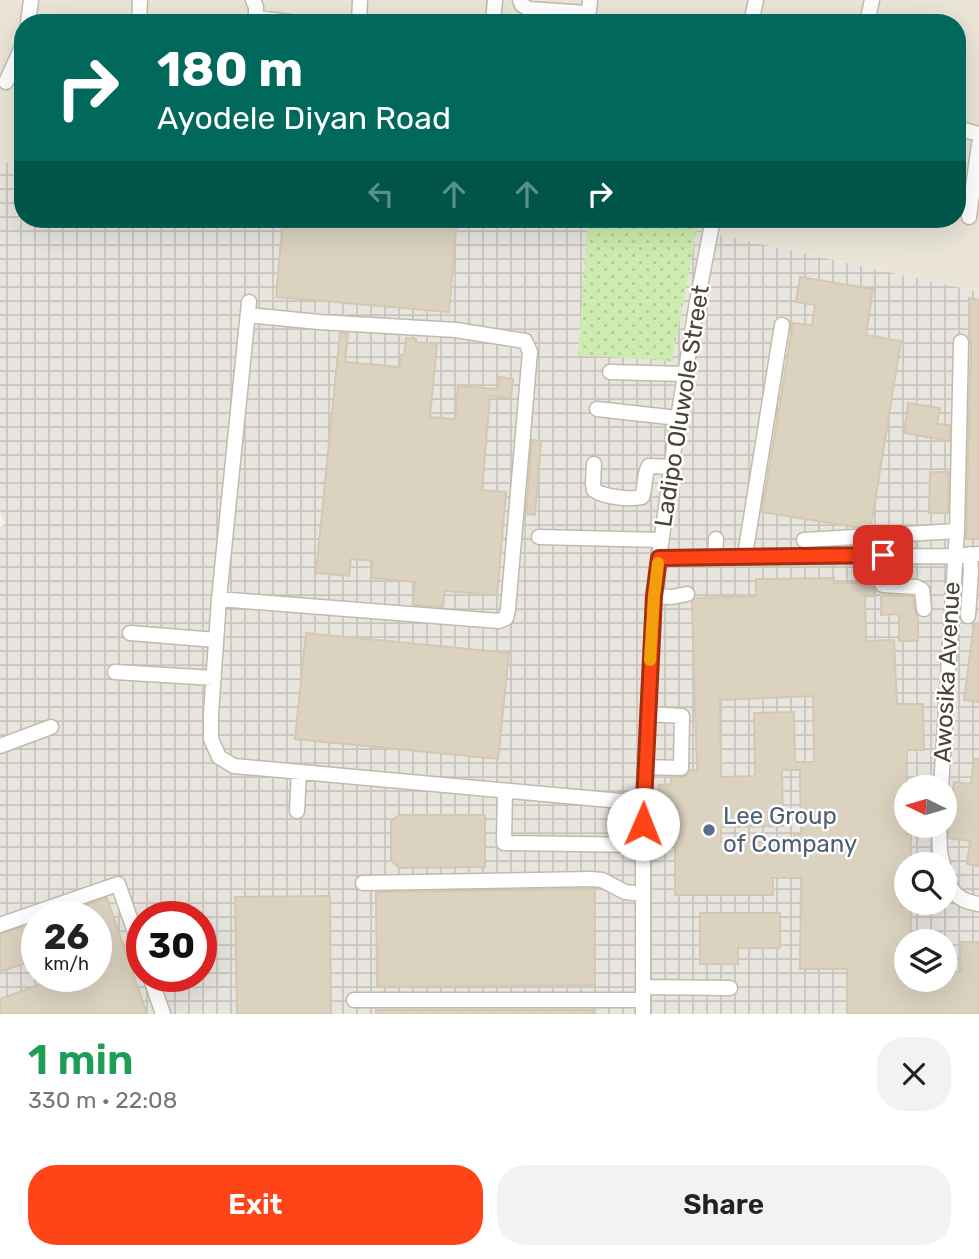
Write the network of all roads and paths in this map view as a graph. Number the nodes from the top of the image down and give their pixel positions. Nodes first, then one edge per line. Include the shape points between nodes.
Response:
1 (520, 0) edge
2 (590, 0) edge
3 (14, 62) edge
4 (3, 82) edge
5 (979, 144) edge
6 (968, 217) edge
7 (711, 228) edge
8 (782, 325) dead end
9 (961, 342) dead end
10 (610, 372) dead end
11 (685, 374) junction
12 (597, 409) dead end
13 (678, 418) junction
14 (594, 464) dead end
15 (671, 467) junction
16 (957, 531) junction
17 (884, 536) junction
18 (538, 537) dead end
19 (716, 539) dead end
20 (661, 540) junction
21 (804, 540) dead end
22 (974, 554) edge
23 (879, 556) junction
24 (954, 556) junction
25 (747, 557) junction
26 (659, 558) junction
27 (715, 558) junction
28 (687, 594) dead end
29 (654, 596) junction
30 (219, 599) junction
31 (924, 609) dead end
32 (968, 616) dead end
33 (130, 633) dead end
34 (216, 640) junction
35 (115, 672) dead end
36 (214, 678) junction
37 (648, 714) junction
38 (51, 727) dead end
39 (0, 746) edge
40 (645, 767) junction
41 (299, 772) junction
42 (942, 775) edge
43 (505, 791) junction
44 (643, 803) junction
45 (297, 811) dead end
46 (643, 845) junction
47 (363, 883) dead end
48 (643, 894) junction
49 (957, 896) edge
50 (979, 904) edge
51 (126, 907) edge
52 (0, 925) edge
53 (730, 988) dead end
54 (155, 992) edge
55 (354, 1000) dead end
56 (643, 1000) edge
57 (163, 1014) edge

1 - 2 street via 529,9 586,13
3 - 4 street
5 - 6 street
7 - 11 street, Ladipo Oluwole Street
8 - 25 street
9 - 16 street, Awosika Avenue
10 - 11 street
11 - 13 street, Ladipo Oluwole Street
12 - 13 street
13 - 15 street, Ladipo Oluwole Street
14 - 15 street via 598,494 633,499 642,497 649,466
15 - 20 street, Ladipo Oluwole Street
16 - 17 street
16 - 24 street, Awosika Avenue
17 - 21 street
17 - 23 street
18 - 20 street
19 - 27 street
20 - 26 street, Ladipo Oluwole Street
22 - 24 street
22 - 32 street
23 - 24 street
23 - 25 street
23 - 31 street via 883,585 922,590
24 - 42 street, Awosika Avenue
25 - 27 street
26 - 27 street
26 - 29 street, Ladipo Oluwole Street
28 - 29 street
29 - 37 street, Ladipo Oluwole Street
30 - 30 street via 248,308 319,322 456,330 525,341 530,352 506,618
30 - 34 street
33 - 34 street
34 - 36 street
35 - 36 street
36 - 41 street via 211,738 219,757 234,766
37 - 40 street, Ladipo Oluwole Street
37 - 40 street via 682,716 681,768
38 - 39 street
40 - 44 street, Ladipo Oluwole Street
41 - 43 street
41 - 45 street
43 - 44 street
43 - 46 street via 505,843
44 - 46 street, Ladipo Oluwole Street
46 - 48 street, Ladipo Oluwole Street
47 - 48 street via 591,879
48 - 56 street, Ladipo Oluwole Street
49 - 50 street
51 - 52 street via 118,884
53 - 56 street
54 - 57 street
55 - 56 street

